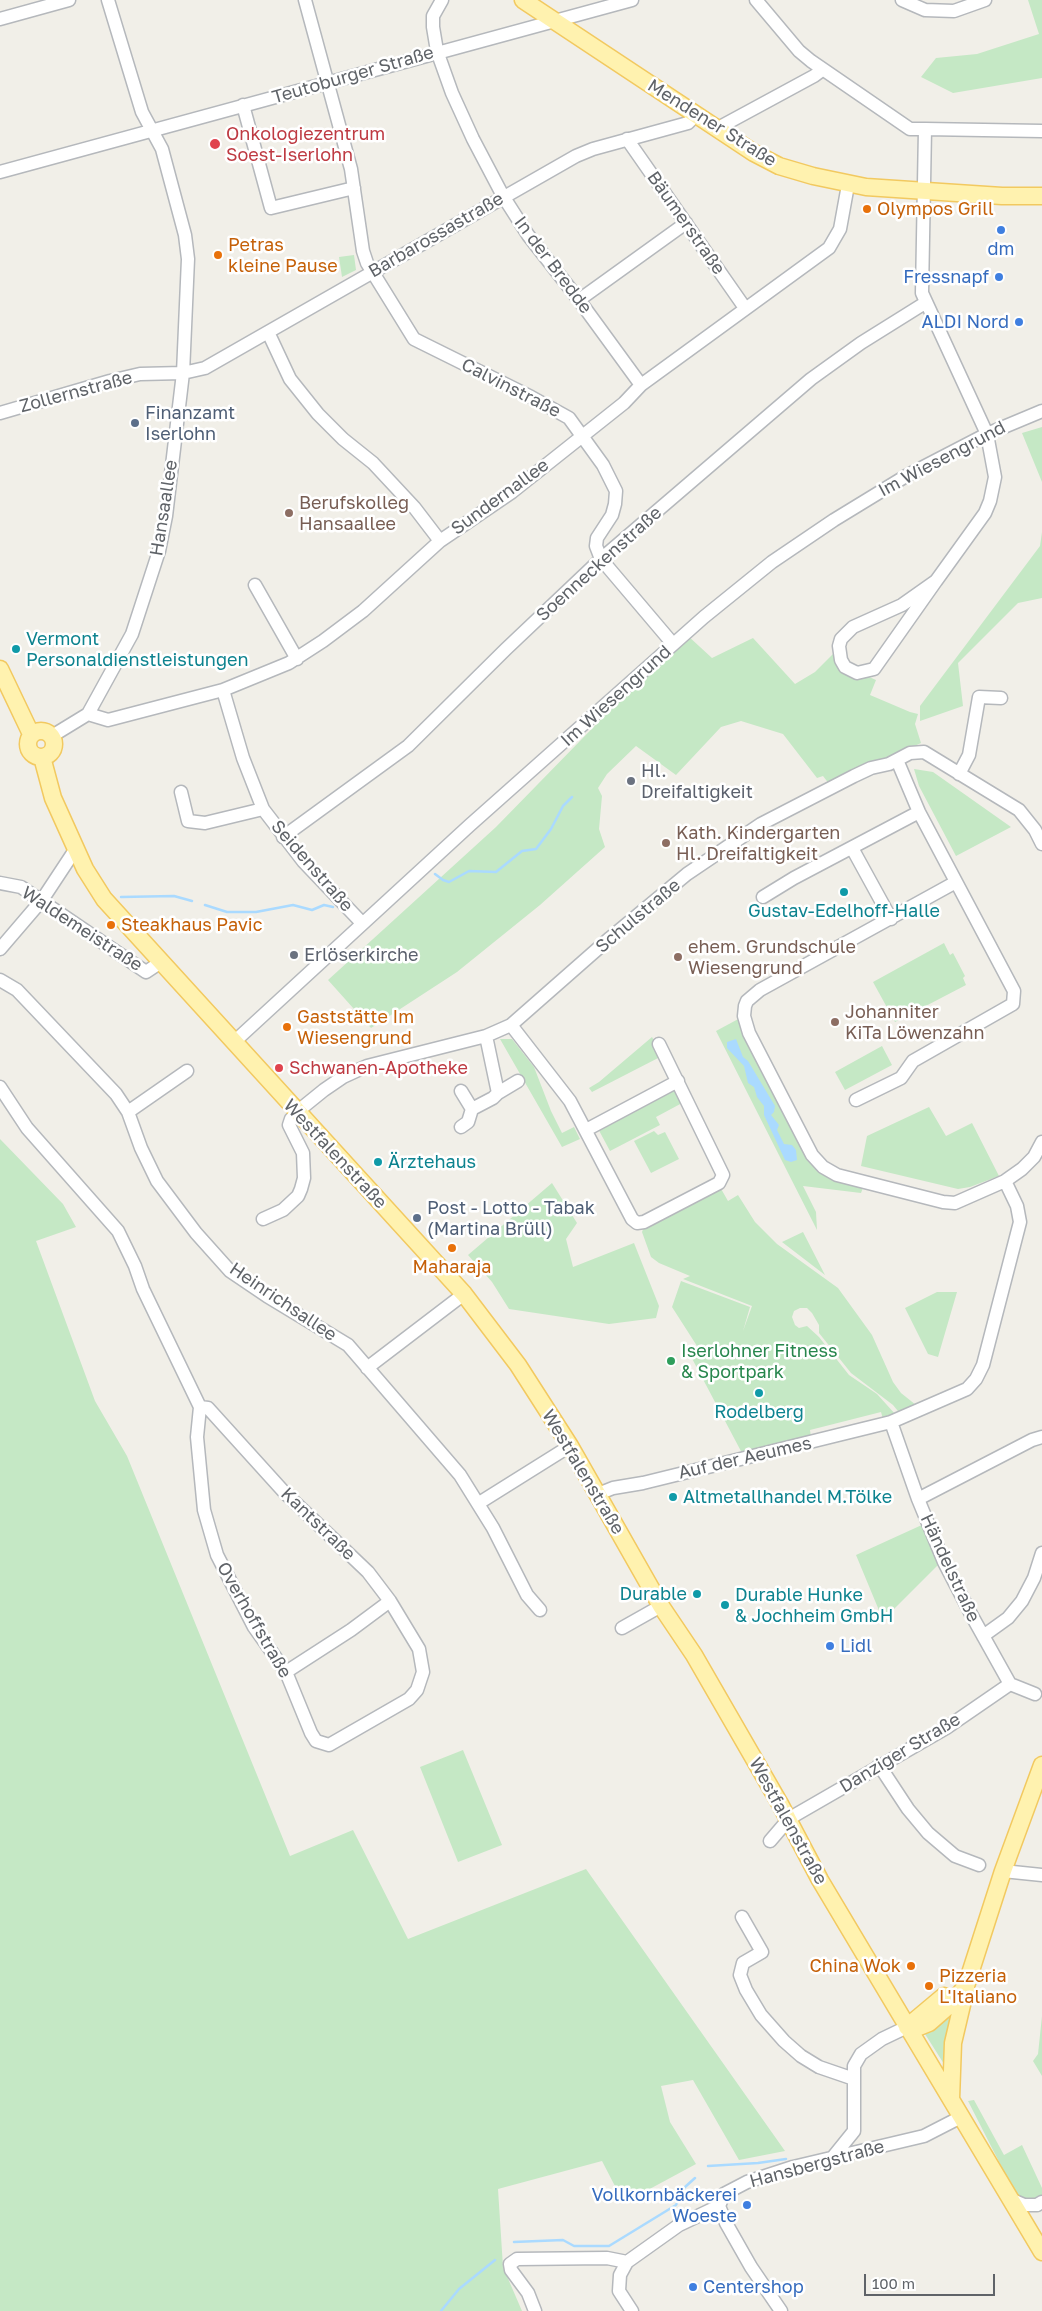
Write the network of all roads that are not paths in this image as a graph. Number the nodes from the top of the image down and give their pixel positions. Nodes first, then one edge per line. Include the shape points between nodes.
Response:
1 (69, 0) edge
2 (108, 0) edge
3 (305, 0) edge
4 (442, 0) edge
5 (523, 0) edge
6 (632, 0) edge
7 (756, 0) edge
8 (902, 0) edge
9 (985, 0) edge
10 (0, 19) edge
11 (554, 22) junction
12 (437, 51) junction
13 (822, 70) junction
14 (327, 82) junction
15 (243, 105) junction
16 (696, 115) junction
17 (718, 128) junction
18 (925, 129) junction
19 (152, 130) junction
20 (1042, 131) edge
21 (626, 139) junction
22 (0, 172) edge
23 (848, 185) junction
24 (354, 188) junction
25 (925, 192) junction
26 (504, 196) junction
27 (1042, 196) edge
28 (686, 222) junction
29 (373, 272) junction
30 (579, 300) junction
31 (925, 303) junction
32 (745, 308) junction
33 (268, 332) junction
34 (183, 373) junction
35 (641, 385) junction
36 (1042, 411) edge
37 (0, 413) edge
38 (987, 434) junction
39 (582, 436) junction
40 (440, 541) junction
41 (601, 559) junction
42 (936, 581) junction
43 (255, 585) dead end
44 (673, 644) junction
45 (297, 659) junction
46 (0, 669) edge
47 (223, 690) junction
48 (1001, 698) dead end
49 (88, 714) junction
50 (31, 734) junction
51 (52, 736) junction
52 (42, 757) junction
53 (896, 760) junction
54 (959, 774) junction
55 (181, 792) dead end
56 (263, 809) junction
57 (919, 812) junction
58 (283, 837) junction
59 (1042, 844) edge
60 (852, 848) junction
61 (75, 850) junction
62 (956, 882) junction
63 (0, 883) edge
64 (763, 897) dead end
65 (42, 900) junction
66 (891, 919) junction
67 (362, 923) junction
68 (0, 949) edge
69 (161, 962) junction
70 (0, 980) edge
71 (511, 1025) junction
72 (486, 1036) junction
73 (234, 1042) junction
74 (659, 1044) dead end
75 (187, 1071) dead end
76 (518, 1081) dead end
77 (678, 1081) junction
78 (0, 1087) edge
79 (461, 1091) dead end
80 (498, 1093) junction
81 (856, 1100) dead end
82 (472, 1109) junction
83 (128, 1112) junction
84 (298, 1112) junction
85 (461, 1127) dead end
86 (586, 1130) junction
87 (1042, 1142) edge
88 (1005, 1181) junction
89 (263, 1218) dead end
90 (464, 1294) junction
91 (367, 1368) junction
92 (200, 1407) junction
93 (891, 1422) junction
94 (1042, 1438) edge
95 (570, 1446) junction
96 (598, 1494) junction
97 (918, 1499) junction
98 (479, 1503) junction
99 (1042, 1553) edge
100 (390, 1600) junction
101 (661, 1606) junction
102 (540, 1610) dead end
103 (622, 1628) dead end
104 (983, 1636) junction
105 (286, 1672) junction
106 (1010, 1684) junction
107 (1035, 1694) dead end
108 (316, 1741) joint
109 (1042, 1755) edge
110 (879, 1765) junction
111 (1042, 1765) edge
112 (1032, 1789) junction
113 (788, 1820) junction
114 (770, 1840) dead end
115 (979, 1865) dead end
116 (1003, 1871) junction
117 (1042, 1876) edge
118 (742, 1917) dead end
119 (974, 1960) junction
120 (966, 1986) junction
121 (907, 2026) junction
122 (854, 2079) junction
123 (951, 2101) junction
124 (961, 2117) junction
125 (854, 2131) junction
126 (873, 2147) junction
127 (826, 2159) junction
128 (1010, 2199) junction
129 (1039, 2204) edge
130 (719, 2206) junction
131 (1029, 2229) junction
132 (1042, 2252) edge
133 (627, 2262) junction
134 (535, 2311) edge
135 (630, 2311) edge
136 (781, 2311) edge

1 - 10 street
2 - 19 street, Hansaallee via 142,112
3 - 14 street, Calvinstraße
4 - 12 street, In der Bredde via 433,16
5 - 11 main road, Mendener Straße
6 - 11 street, Teutoburger Straße
7 - 13 street via 799,51
8 - 9 street via 925,10 954,11
11 - 12 street, Teutoburger Straße
11 - 16 main road, Mendener Straße
12 - 14 street, Teutoburger Straße
12 - 26 street, In der Bredde via 465,123
13 - 17 street
13 - 18 street via 910,129
14 - 15 street, Teutoburger Straße
14 - 24 street, Calvinstraße
15 - 19 street, Teutoburger Straße
15 - 24 street via 271,208
16 - 17 main road, Mendener Straße
16 - 21 street, Barbarossastraße via 688,123
17 - 23 main road, Mendener Straße via 779,166
18 - 20 street
18 - 25 street
19 - 22 street, Teutoburger Straße
19 - 34 street, Hansaallee via 166,162 186,241
21 - 26 street, Barbarossastraße via 576,156
21 - 28 street, Bäumerstraße
23 - 25 main road, Mendener Straße
23 - 32 street, Sundernallee via 840,229 829,248
24 - 29 street, Calvinstraße via 362,251
25 - 27 main road, Mendener Straße
25 - 31 street via 922,293
26 - 29 street, Barbarossastraße
26 - 30 street, In der Bredde via 528,235
28 - 30 street
28 - 32 street, Bäumerstraße
29 - 33 street, Barbarossastraße
29 - 39 street, Calvinstraße via 414,339 569,418
30 - 35 street, In der Bredde
31 - 38 street
31 - 41 street, Soenneckenstraße via 811,379
32 - 35 street, Sundernallee
33 - 34 street, Barbarossastraße via 205,368
33 - 40 street via 290,379 318,414 373,463
34 - 37 street, Zollernstraße via 140,374
34 - 49 street, Hansaallee via 166,516 154,569 132,634
35 - 39 street, Sundernallee via 624,403
36 - 38 street, Im Wiesengrund
38 - 42 street via 994,466 990,501 985,513
38 - 44 street, Im Wiesengrund via 906,476 804,540 772,562
39 - 40 street, Sundernallee via 512,492
39 - 41 street, Calvinstraße via 603,465 616,491 612,515 597,538
40 - 45 street, Sundernallee via 363,611
41 - 44 street
41 - 58 street, Soenneckenstraße via 408,746
42 - 42 street via 902,604 853,627 838,646 845,666 857,673 874,669
43 - 45 street
44 - 67 street, Im Wiesengrund
45 - 47 street, Sundernallee
46 - 50 main road
47 - 49 street, Sundernallee via 108,720
47 - 56 street, Seidenstraße
48 - 54 street via 979,698 968,755
49 - 51 street, Hansaallee
50 - 51 main road via 42,730
50 - 52 main road via 27,741 28,749
51 - 52 main road via 53,749
52 - 61 main road, Westfalenstraße via 53,798
53 - 54 street, Schulstraße via 910,753 924,752
53 - 57 street
53 - 71 street, Schulstraße via 854,776 741,836 656,899
54 - 59 street, Schulstraße via 1019,810
55 - 56 street, Seidenstraße via 188,821 205,823
56 - 58 street, Seidenstraße
57 - 60 street
57 - 62 street
58 - 67 street, Seidenstraße
60 - 64 street
60 - 66 street
61 - 65 street
61 - 69 main road, Westfalenstraße via 104,899
62 - 66 street
62 - 81 street via 1014,991 1013,1004 913,1061 901,1078
63 - 65 street, Waldemeistraße via 21,886
65 - 68 street
65 - 69 street, Waldemeistraße via 146,972
66 - 88 street via 760,990 745,1006 749,1033 812,1155 823,1167 854,1180 946,1203 965,1200
67 - 73 street, Im Wiesengrund
69 - 73 main road, Westfalenstraße
70 - 83 street, Heinrichsallee via 17,990 116,1094
71 - 72 street, Schulstraße
71 - 86 street via 570,1101
72 - 80 street
72 - 84 street, Schulstraße via 367,1066 342,1077
73 - 84 main road, Westfalenstraße
74 - 77 street
75 - 83 street
76 - 80 street
77 - 86 street
77 - 86 street via 720,1165 723,1175 719,1183 637,1223
78 - 92 street, Kantstraße via 27,1128 118,1231
79 - 82 street
80 - 82 street
82 - 85 street via 468,1122
83 - 91 street, Heinrichsallee via 157,1181 230,1271 348,1346
84 - 89 street via 289,1124 305,1163 301,1189 283,1210
84 - 90 main road, Westfalenstraße
87 - 88 street via 1028,1164
88 - 93 street, Auf der Aeumes via 1017,1206 1020,1222 976,1379 966,1389
90 - 91 street
90 - 95 main road, Westfalenstraße via 497,1335
91 - 98 street, Heinrichsallee via 460,1475
92 - 100 street, Kantstraße via 208,1408 284,1492 368,1572
92 - 105 street, Overhoffstraße via 197,1437 200,1476 204,1510 214,1546 254,1627
93 - 96 street, Auf der Aeumes
93 - 97 street, Händelstraße
94 - 97 street via 1032,1440
95 - 96 main road, Westfalenstraße
95 - 98 street
96 - 101 main road, Westfalenstraße
97 - 104 street, Händelstraße via 944,1562
98 - 102 street, Heinrichsallee via 527,1595
99 - 104 street via 1022,1601 1008,1618
100 - 105 street
100 - 108 street, Kantstraße via 419,1649 424,1672 418,1690 396,1709 339,1741 329,1745
101 - 103 street
101 - 113 main road, Westfalenstraße via 694,1655
104 - 106 street, Händelstraße
105 - 108 street, Overhoffstraße
106 - 107 street
106 - 110 street, Danziger Straße via 946,1728
109 - 112 main road
110 - 113 street, Danziger Straße
110 - 115 street via 908,1810 928,1832 955,1856
111 - 112 main road
112 - 116 main road
113 - 114 street, Danziger Straße
113 - 121 main road, Westfalenstraße
116 - 117 street
116 - 119 main road
118 - 122 street via 762,1952 744,1963 740,1975 762,2014 801,2056 819,2068
119 - 120 main road
119 - 121 main road via 951,1990
120 - 121 main road via 929,2023 919,2027
120 - 123 main road via 953,2043
121 - 122 street via 861,2054 854,2066
121 - 123 main road, Westfalenstraße
122 - 125 street
123 - 124 main road, Westfalenstraße
124 - 126 street, Hansbergstraße via 924,2136
124 - 128 main road, Westfalenstraße
125 - 126 street
125 - 127 street
126 - 127 street, Hansbergstraße
127 - 130 street, Hansbergstraße via 747,2182 724,2194
128 - 129 street via 1024,2205
128 - 131 main road, Westfalenstraße
129 - 131 street
130 - 133 street, Hansbergstraße via 679,2225
130 - 136 street via 751,2267
131 - 132 main road, Westfalenstraße
133 - 134 street via 607,2258 517,2259 510,2264 511,2270 528,2294
133 - 135 street via 620,2275 619,2291

